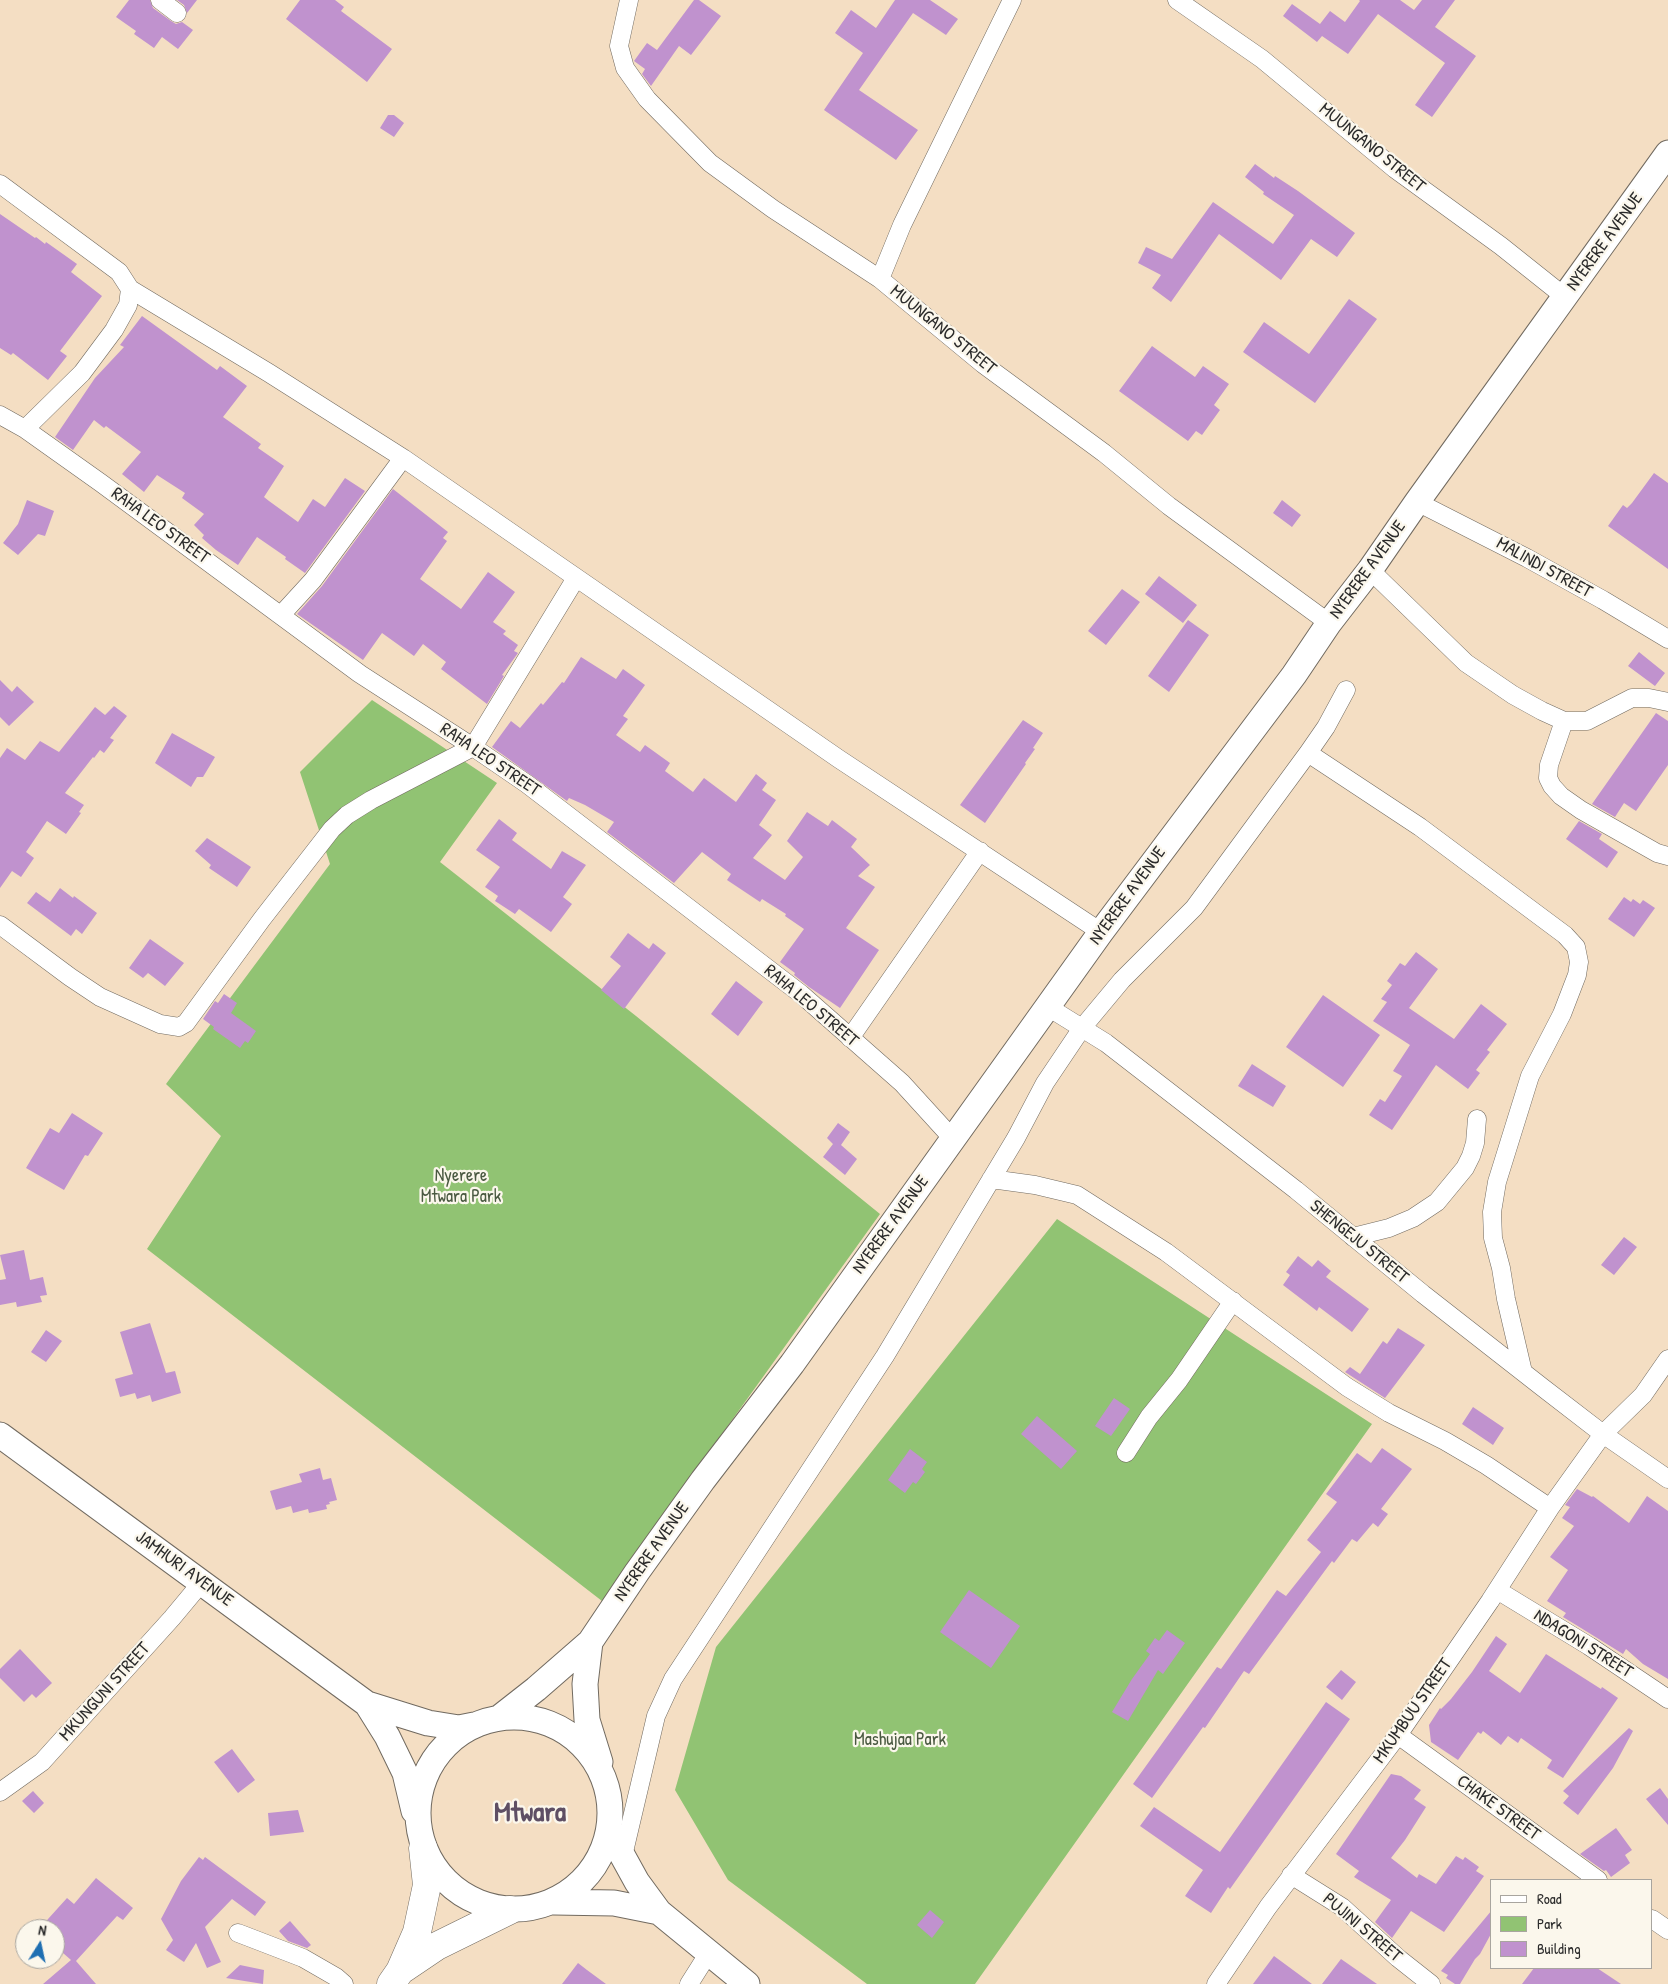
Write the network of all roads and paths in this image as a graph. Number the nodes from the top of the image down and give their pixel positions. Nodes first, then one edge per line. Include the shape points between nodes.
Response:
1 (160, 0) edge
2 (629, 0) edge
3 (1012, 0) edge
4 (1177, 0) edge
5 (177, 13) dead end
6 (1668, 153) edge
7 (0, 184) edge
8 (880, 279) junction
9 (130, 289) junction
10 (1566, 297) junction
11 (0, 414) edge
12 (25, 429) junction
13 (403, 458) junction
14 (1417, 502) junction
15 (1370, 570) junction
16 (576, 578) junction
17 (280, 615) junction
18 (1329, 623) junction
19 (1668, 639) edge
20 (1346, 690) dead end
21 (1668, 702) edge
22 (1564, 721) junction
23 (473, 747) junction
24 (1308, 753) junction
25 (1664, 850) edge
26 (980, 851) junction
27 (0, 925) edge
28 (1101, 932) junction
29 (1048, 1007) junction
30 (1082, 1028) junction
31 (850, 1038) junction
32 (1477, 1119) dead end
33 (953, 1139) junction
34 (990, 1179) junction
35 (1353, 1237) junction
36 (1234, 1301) junction
37 (1668, 1359) edge
38 (1523, 1372) junction
39 (1603, 1434) junction
40 (0, 1435) edge
41 (1126, 1453) dead end
42 (1668, 1479) edge
43 (1550, 1508) junction
44 (202, 1582) junction
45 (1497, 1590) junction
46 (590, 1642) junction
47 (1668, 1699) edge
48 (367, 1704) junction
49 (488, 1721) junction
50 (1398, 1735) junction
51 (604, 1776) junction
52 (0, 1792) edge
53 (610, 1833) junction
54 (420, 1836) junction
55 (622, 1856) junction
56 (1291, 1875) junction
57 (1597, 1879) edge
58 (554, 1902) junction
59 (510, 1910) junction
60 (658, 1912) junction
61 (1653, 1920) edge
62 (1668, 1930) edge
63 (238, 1933) dead end
64 (708, 1954) junction
65 (396, 1978) edge
66 (344, 1984) edge
67 (689, 1984) edge
68 (747, 1984) edge
69 (1216, 1984) edge
70 (1431, 1984) edge

1 - 5 street
2 - 8 street, MUUNGANO STREET via 619,46 625,68 647,99 710,163
3 - 8 street via 902,225
4 - 10 street, MUUNGANO STREET via 1262,59 1395,169
6 - 10 street, NYERERE AVENUE
7 - 9 street via 119,272
8 - 18 street, MUUNGANO STREET via 983,364
9 - 12 street via 128,305 114,330 82,373
9 - 13 street
10 - 14 street, NYERERE AVENUE
11 - 12 street, RAHA LEO STREET
12 - 17 street, RAHA LEO STREET
13 - 16 street
13 - 17 street via 313,580
14 - 15 street, NYERERE AVENUE
14 - 19 street, MALINDI STREET via 1527,558
15 - 18 street, NYERERE AVENUE
15 - 22 street via 1466,663 1513,695
16 - 23 street
16 - 26 street via 839,760
17 - 23 street, RAHA LEO STREET via 360,674
18 - 28 street, NYERERE AVENUE via 1294,675
20 - 24 street
21 - 22 street via 1632,698 1587,720
22 - 25 street via 1549,765 1548,778 1552,786 1581,810
23 - 27 street via 371,800 332,829 186,1023 179,1026 160,1024 100,997
23 - 31 street, RAHA LEO STREET via 527,784 793,988
24 - 30 street via 1194,908 1122,980
24 - 38 street via 1420,827 1576,947 1577,975 1562,1014 1530,1076 1497,1182 1492,1212 1492,1238
26 - 28 street
26 - 31 street
28 - 29 street, NYERERE AVENUE
29 - 30 street, SHENGEJU STREET
29 - 33 street, NYERERE AVENUE
30 - 34 street via 1045,1083
30 - 35 street, SHENGEJU STREET via 1167,1090
31 - 33 street, RAHA LEO STREET via 902,1083
32 - 35 street via 1475,1143 1468,1162 1437,1202 1389,1228
33 - 46 street, NYERERE AVENUE via 768,1397 703,1480
34 - 36 street via 1077,1195
34 - 55 street via 885,1356 673,1679 656,1716
35 - 38 street, SHENGEJU STREET
36 - 41 street
36 - 43 street via 1347,1387 1486,1465
37 - 39 street, MKUMBUU STREET via 1643,1395
38 - 39 street, SHENGEJU STREET
39 - 42 street, SHENGEJU STREET
39 - 43 street, MKUMBUU STREET
40 - 44 street, JAMHURI AVENUE
43 - 45 street, MKUMBUU STREET
44 - 48 street, JAMHURI AVENUE
44 - 52 street, MKUNGUNI STREET via 42,1762
45 - 47 street, NDAGONI STREET
45 - 50 street, MKUMBUU STREET
46 - 49 street via 536,1689
46 - 51 street via 585,1684 587,1720
48 - 49 street via 428,1723 459,1728
48 - 54 street via 405,1773
49 - 51 street via 532,1718 562,1729 587,1749
49 - 54 street via 450,1741 430,1764 419,1793
50 - 56 street, MKUMBUU STREET
50 - 57 street, CHAKE STREET
51 - 53 street via 611,1804
53 - 55 street
53 - 58 street via 599,1861 580,1885
54 - 59 street via 443,1879 474,1901
54 - 65 highway via 427,1885 417,1932
55 - 60 street
56 - 69 street, MKUMBUU STREET
56 - 70 street, PUJINI STREET via 1342,1908
58 - 59 street
58 - 60 street via 614,1903
59 - 65 highway via 436,1946
60 - 64 street
61 - 62 street
63 - 66 street via 303,1958
64 - 67 street
64 - 68 street

